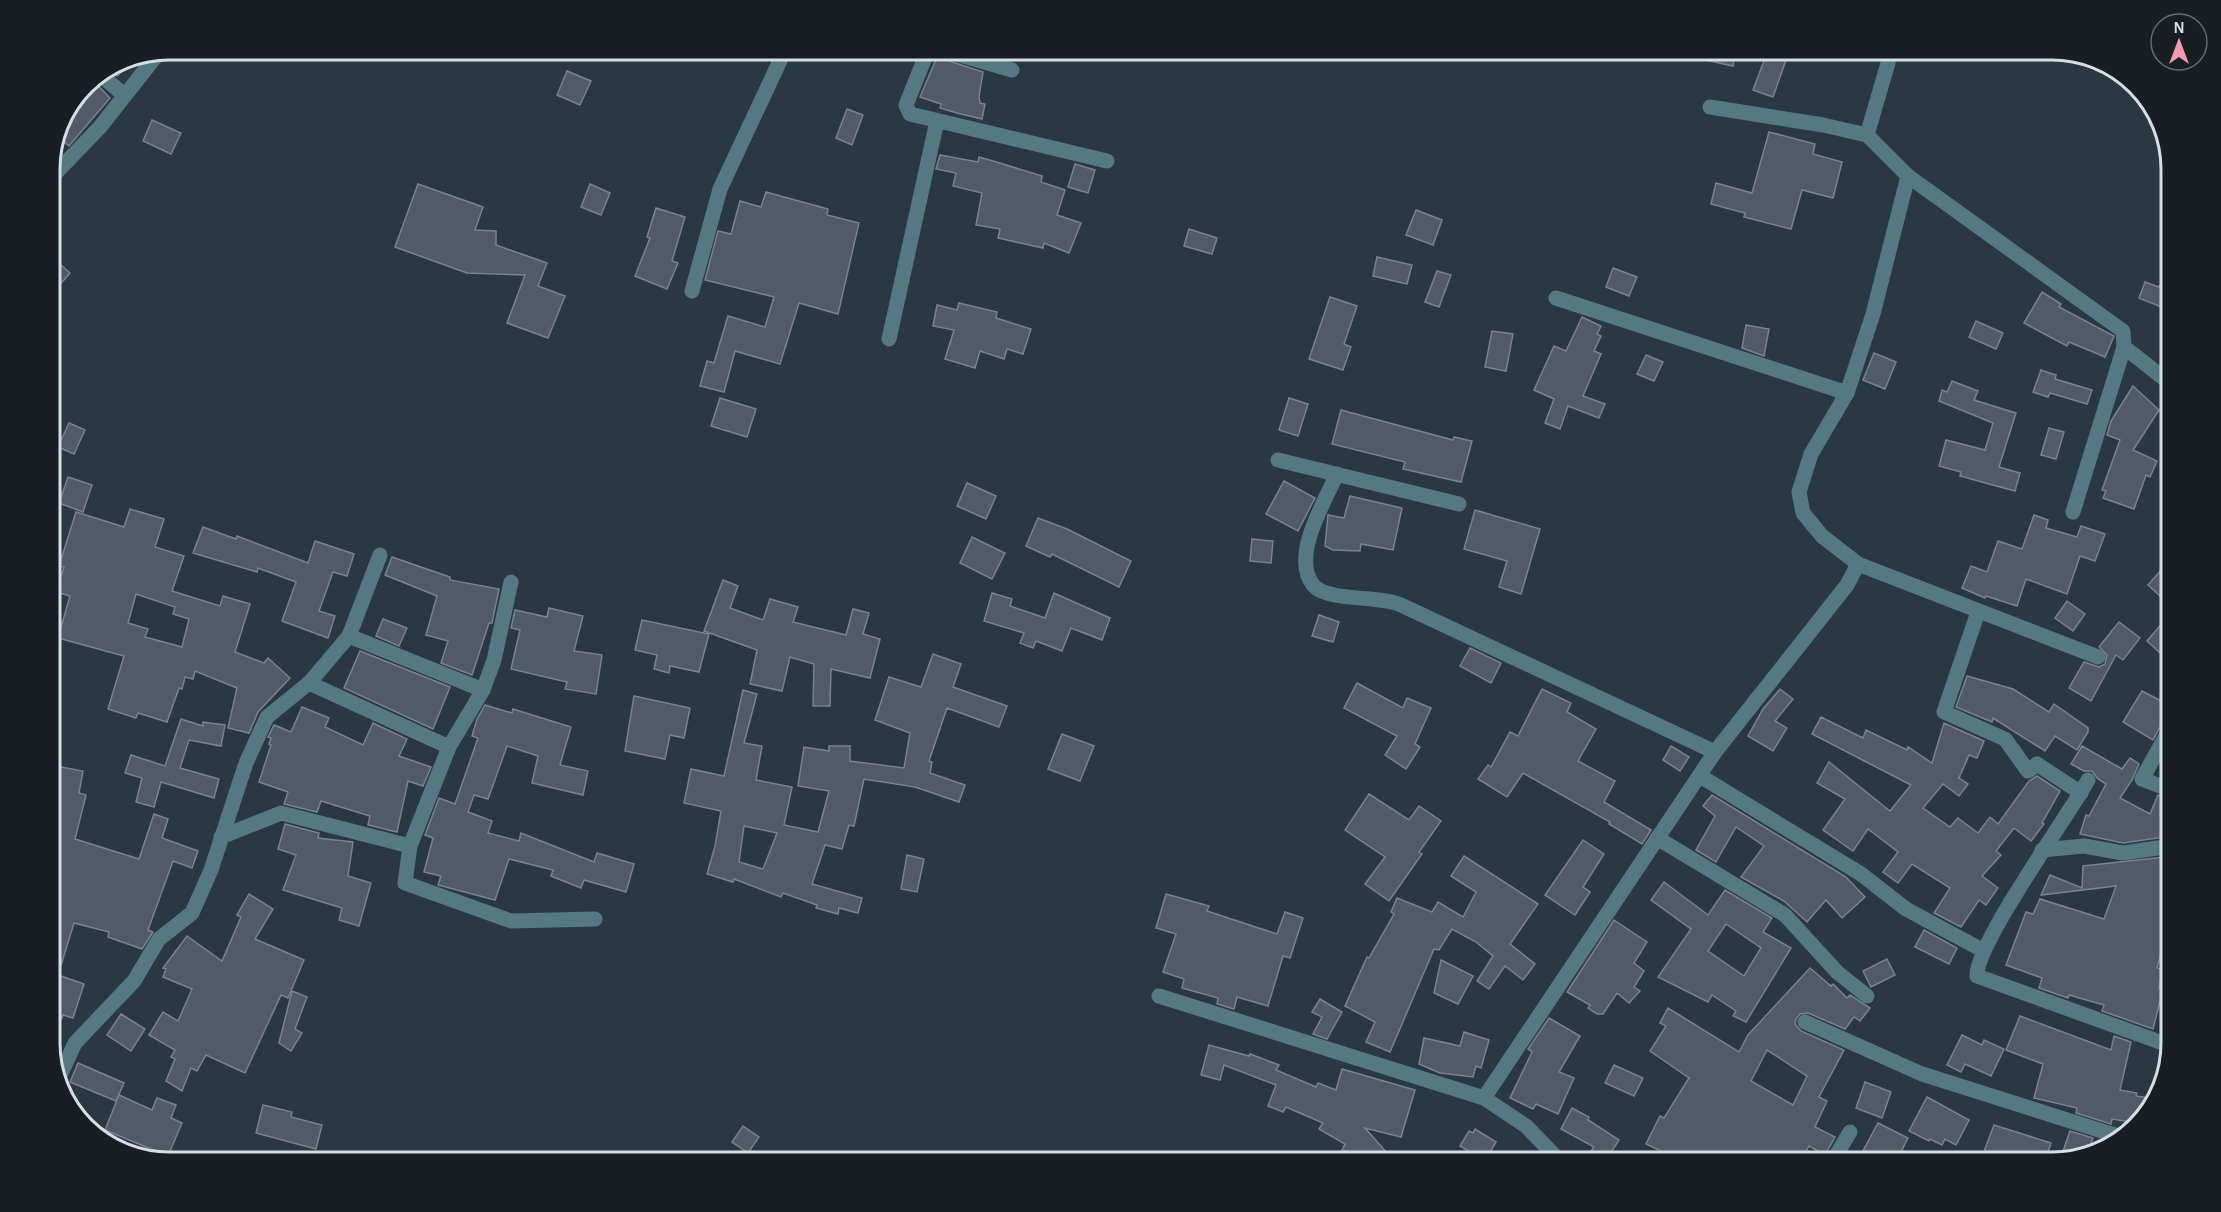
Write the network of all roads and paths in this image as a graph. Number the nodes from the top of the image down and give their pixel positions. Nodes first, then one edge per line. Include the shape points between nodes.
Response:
1 (780, 60) edge
2 (924, 60) edge
3 (978, 60) edge
4 (1888, 60) edge
5 (151, 62) edge
6 (1012, 70) dead end
7 (107, 80) edge
8 (124, 95) junction
9 (1710, 107) dead end
10 (937, 121) junction
11 (1867, 135) junction
12 (1107, 161) dead end
13 (60, 169) edge
14 (1908, 176) junction
15 (692, 291) dead end
16 (1556, 298) dead end
17 (889, 339) dead end
18 (2124, 347) junction
19 (2161, 376) edge
20 (1847, 393) junction
21 (1278, 460) dead end
22 (1337, 474) junction
23 (1459, 504) dead end
24 (2073, 512) dead end
25 (380, 555) dead end
26 (1858, 564) junction
27 (512, 582) dead end
28 (1978, 612) junction
29 (349, 636) junction
30 (2098, 657) dead end
31 (309, 683) junction
32 (483, 690) junction
33 (2161, 746) edge
34 (448, 747) junction
35 (1715, 752) junction
36 (1700, 776) junction
37 (2161, 786) edge
38 (221, 837) junction
39 (1657, 838) junction
40 (410, 846) junction
41 (2161, 847) edge
42 (2042, 850) junction
43 (595, 920) dead end
44 (1984, 951) junction
45 (1159, 996) dead end
46 (1867, 996) dead end
47 (1805, 1022) dead end
48 (2161, 1042) edge
49 (63, 1069) edge
50 (1484, 1098) junction
51 (1850, 1132) dead end
52 (2111, 1134) edge
53 (1552, 1152) edge
54 (1838, 1152) edge

1 - 15 street via 720,189
2 - 10 street via 906,110
3 - 6 street
4 - 11 street
5 - 8 street
7 - 8 street
8 - 13 street
9 - 11 street via 1823,124
10 - 12 street
10 - 17 street
11 - 14 street
14 - 18 street via 2123,331
14 - 20 street via 1873,314
16 - 20 street
18 - 19 street
18 - 24 street
20 - 26 street via 1811,454 1799,492 1803,513 1822,536
21 - 22 street
22 - 23 street
22 - 35 street via 1307,542 1307,574 1315,587 1329,593 1395,602
25 - 29 street
26 - 28 street
26 - 35 street via 1847,585
27 - 32 street
28 - 30 street
28 - 42 street via 1944,712 2005,739 2028,771 2037,764 2084,786
29 - 31 street
29 - 32 street
31 - 34 street
31 - 38 street via 267,717 246,763
32 - 34 street
33 - 37 street via 2142,779
34 - 40 street
35 - 36 street
36 - 39 street
36 - 44 street via 1861,874 1906,909
38 - 40 street via 281,813
38 - 49 street via 212,870 192,913 159,939 134,981 75,1043
39 - 46 street via 1785,915 1837,972
39 - 50 street
40 - 43 street via 405,883 511,921
41 - 42 street via 2123,852 2084,846
42 - 44 street
44 - 48 street via 1977,976
45 - 50 street
47 - 52 street via 1922,1074
50 - 53 street via 1526,1126
51 - 54 street

